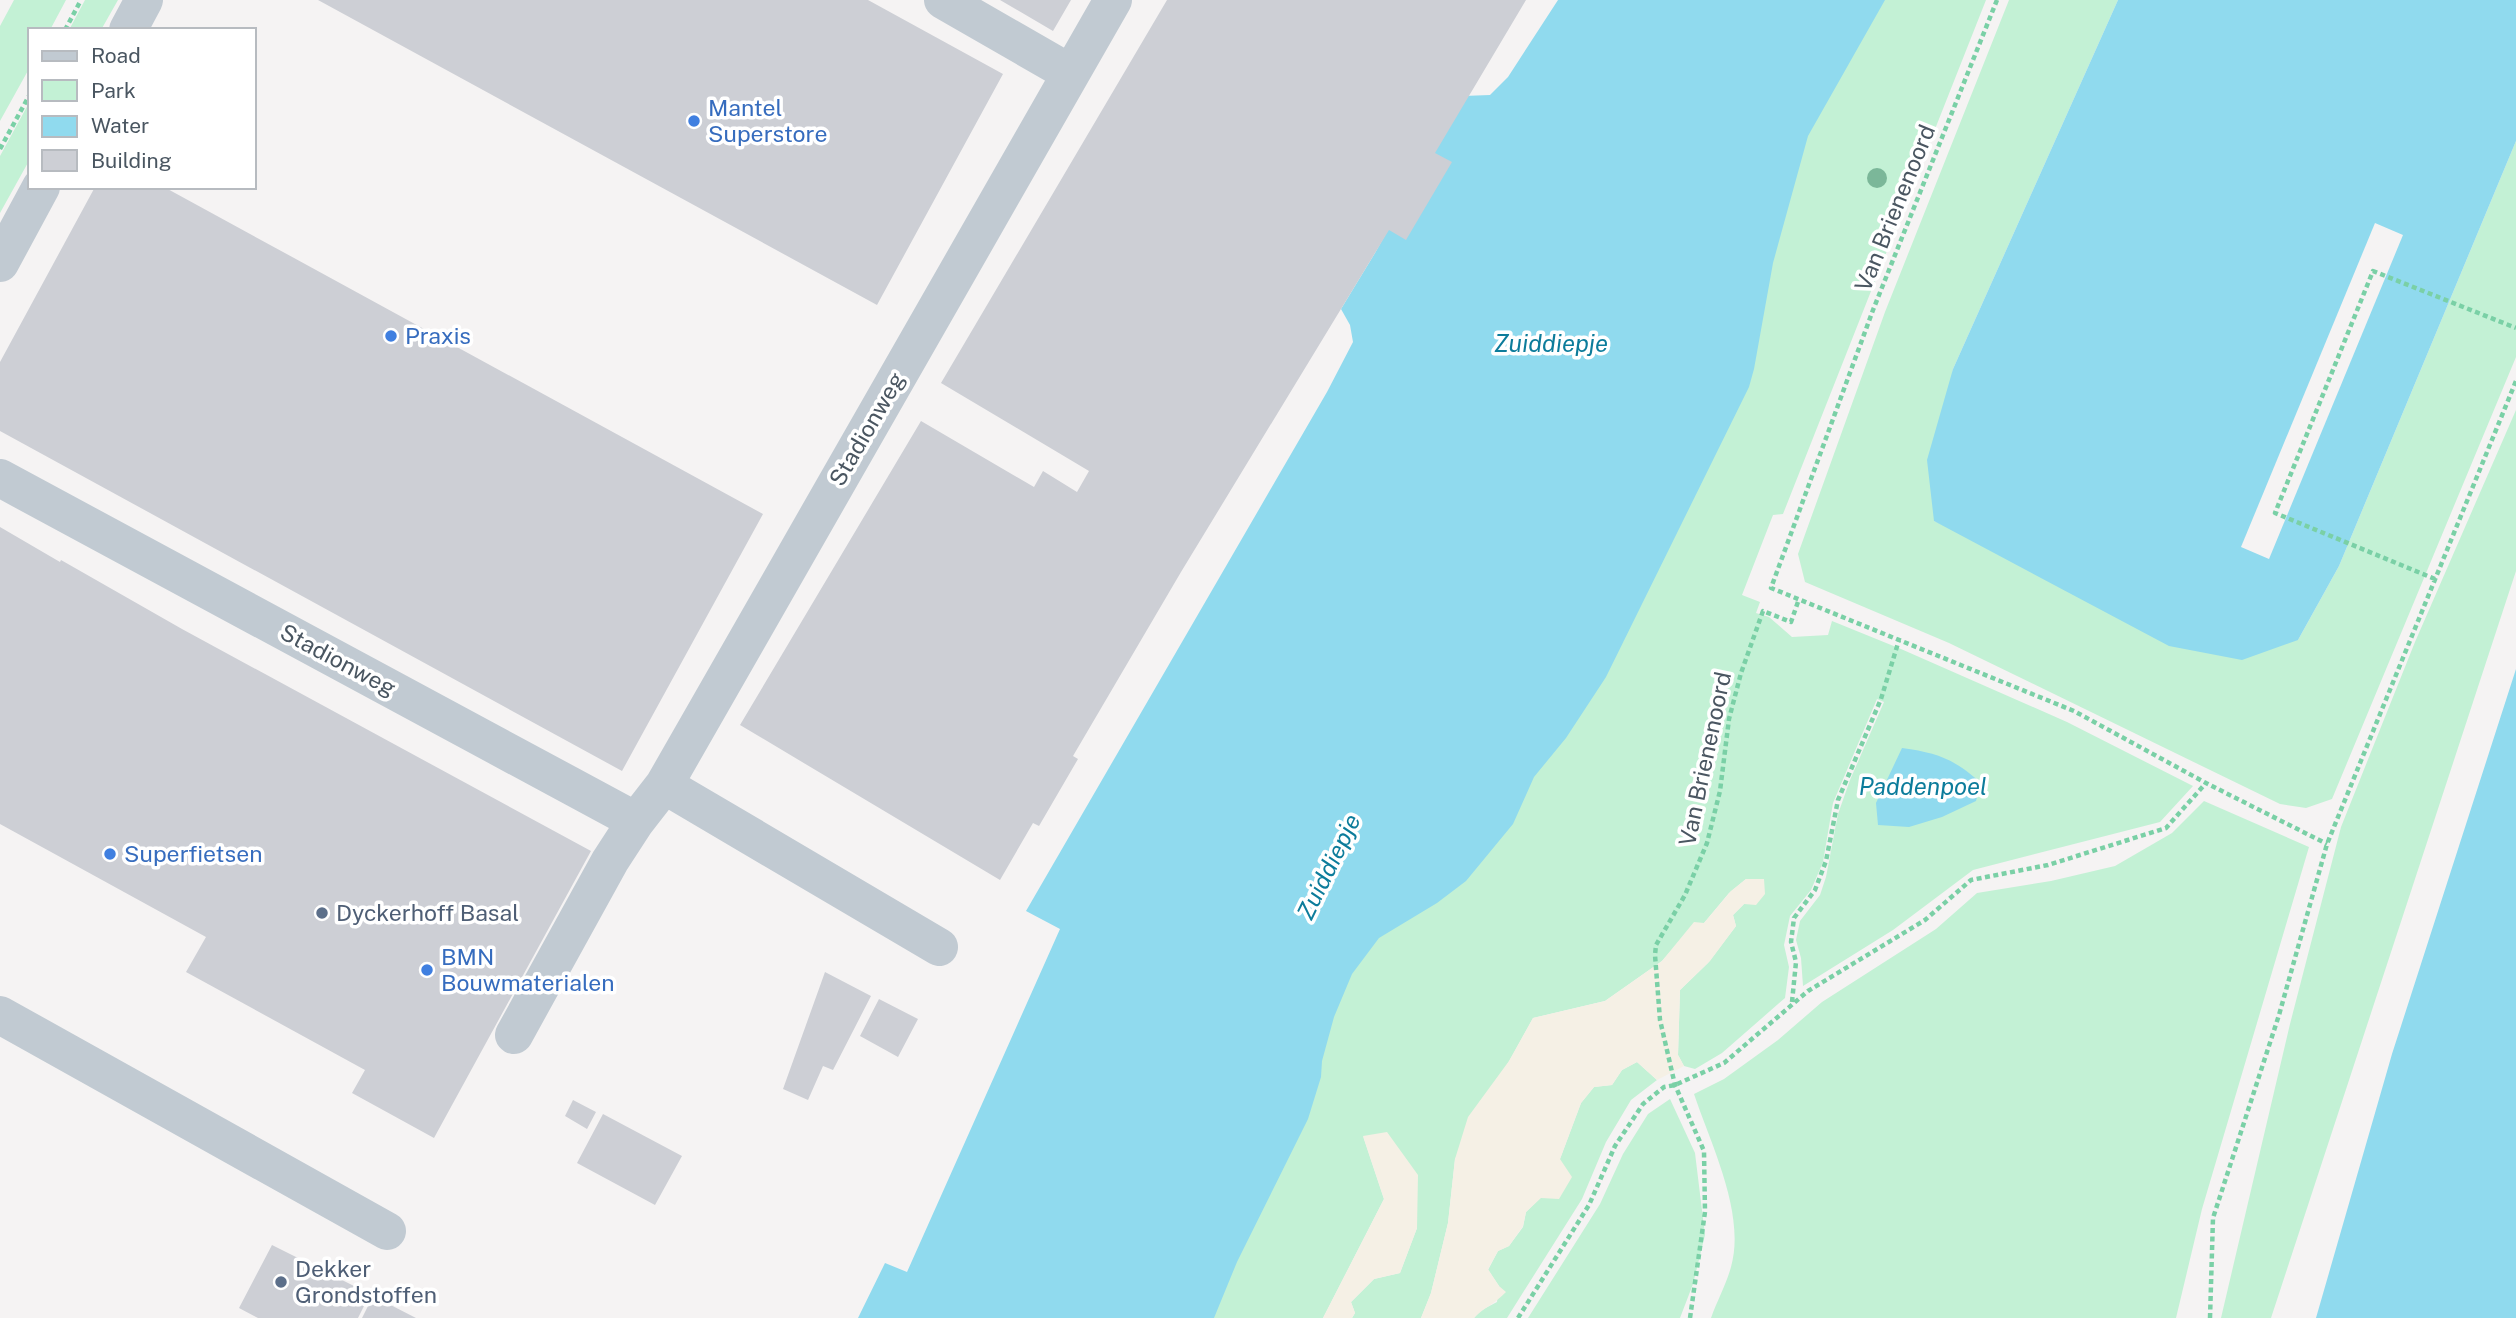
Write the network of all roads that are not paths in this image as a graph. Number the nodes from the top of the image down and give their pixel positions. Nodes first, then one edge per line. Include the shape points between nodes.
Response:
1 (144, 0) edge
2 (943, 0) edge
3 (1113, 0) edge
4 (129, 28) edge
5 (1070, 73) junction
6 (40, 189) edge
7 (0, 263) edge
8 (1, 479) edge
9 (664, 785) junction
10 (636, 821) junction
11 (939, 947) dead end
12 (0, 1015) edge
13 (514, 1035) dead end
14 (387, 1231) dead end

1 - 4 street
2 - 5 street
3 - 5 street, Stadionweg
5 - 9 street, Stadionweg
6 - 7 street
8 - 10 street, Stadionweg
9 - 10 street, Stadionweg
9 - 11 street
10 - 13 street
12 - 14 street

